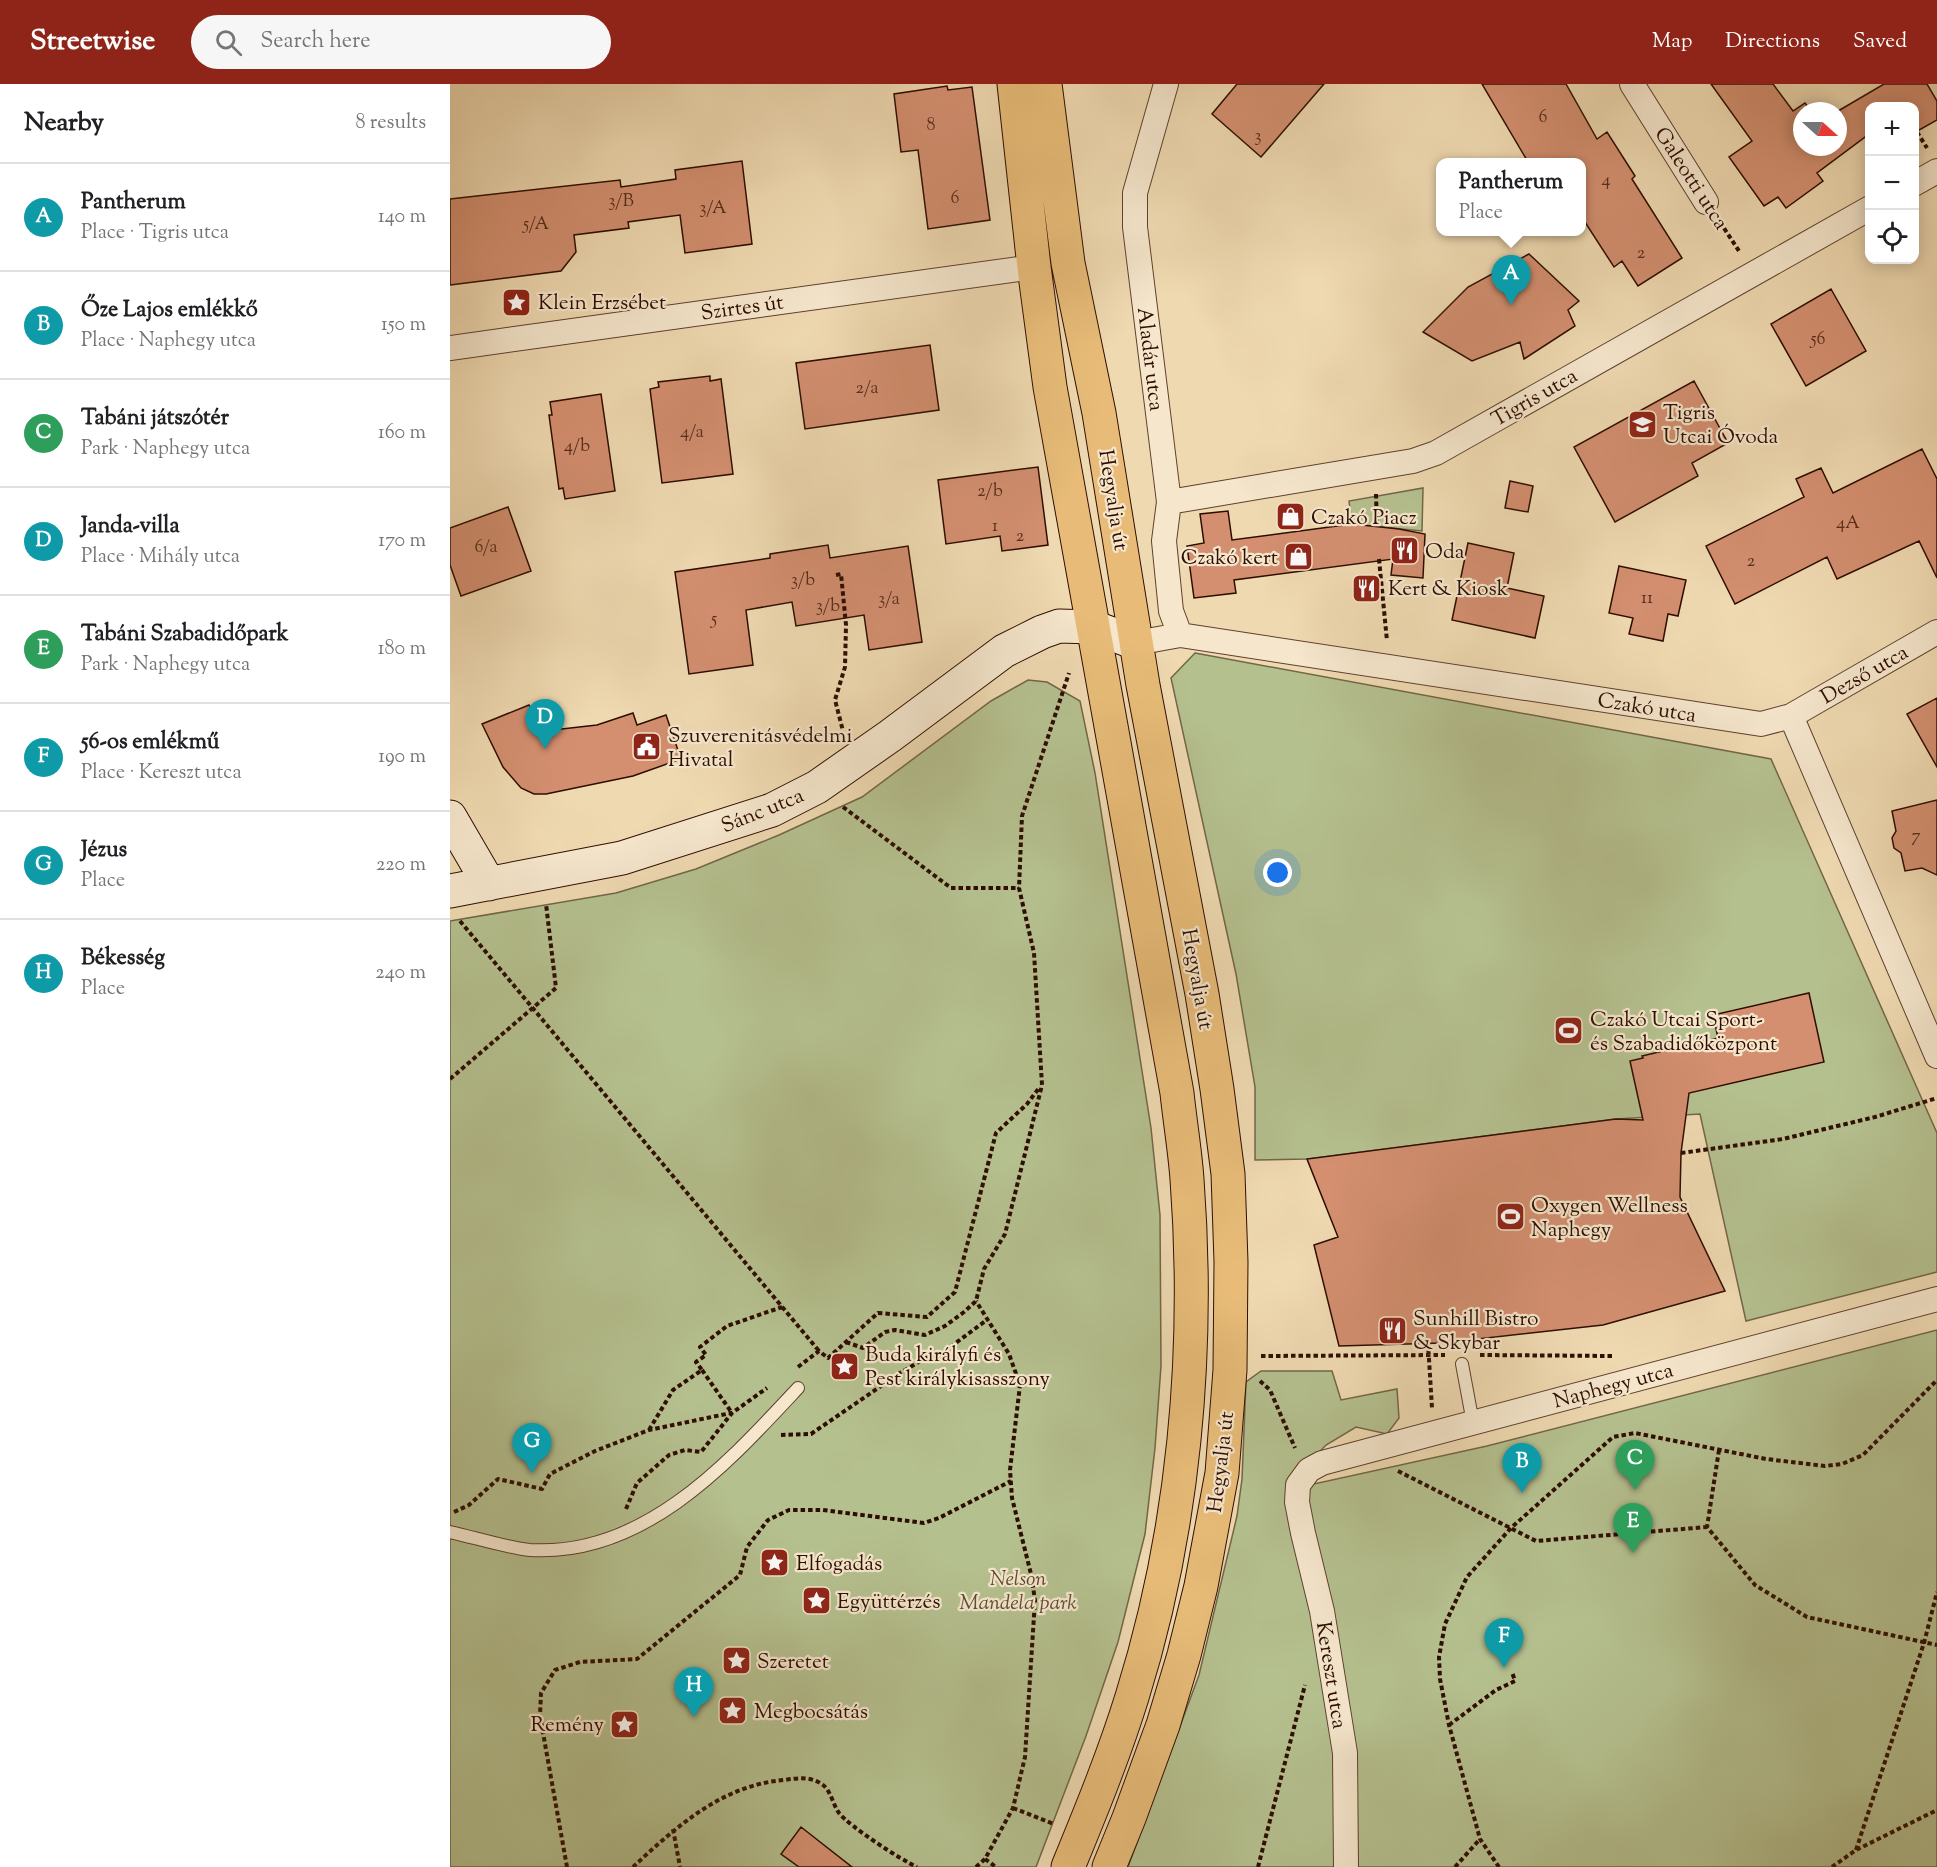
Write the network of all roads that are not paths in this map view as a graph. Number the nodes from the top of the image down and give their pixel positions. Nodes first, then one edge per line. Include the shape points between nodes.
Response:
1 (1014, 84) edge
2 (1045, 84) edge
3 (1166, 84) edge
4 (1632, 84) edge
5 (1934, 163) edge
6 (1919, 179) edge
7 (1706, 202) road end
8 (1865, 210) edge
9 (1034, 267) junction
10 (450, 348) edge
11 (1169, 502) junction
12 (1093, 627) junction
13 (1937, 633) edge
14 (1180, 635) junction
15 (1136, 643) junction
16 (1791, 716) junction
17 (450, 817) edge
18 (489, 884) junction
19 (454, 905) edge
20 (1929, 1018) edge
21 (1937, 1056) edge
22 (1937, 1299) edge
23 (1462, 1365) dead end
24 (798, 1388) dead end
25 (1473, 1423) junction
26 (1298, 1485) joint
27 (450, 1532) edge
28 (1068, 1867) edge
29 (1109, 1867) edge
30 (1346, 1867) edge

1 - 9 main road, Hegyalja út
2 - 15 main road, Hegyalja út via 1068,263 1100,413
3 - 11 street, Aladár utca via 1135,193 1135,227
4 - 7 street, Galeotti utca
5 - 6 street
8 - 11 street, Tigris utca via 1436,453 1413,461
9 - 10 street, Szirtes út
9 - 12 main road, Hegyalja út via 1050,387
11 - 14 street, Aladár utca via 1164,541 1171,611
12 - 15 street, Sánc utca
12 - 18 street, Sánc utca via 1059,626 1004,651 852,764 772,810 622,858
12 - 28 main road, Hegyalja út via 1177,1093 1187,1179 1189,1368 1182,1463 1170,1545 1153,1620 1100,1790
13 - 16 street, Dezső utca
14 - 15 street, Czakó utca
14 - 16 street, Czakó utca via 1761,724
15 - 29 main road, Hegyalja út via 1202,994 1228,1174 1230,1370 1222,1473 1201,1586 1163,1725
16 - 20 street
17 - 18 street
18 - 19 street, Sánc utca
20 - 21 street
22 - 25 street, Naphegy utca
23 - 25 lane
24 - 27 lane via 705,1481 651,1520 617,1535 585,1546 530,1550
25 - 26 street, Naphegy utca via 1322,1463 1309,1470
26 - 30 street, Kereszt utca via 1303,1533 1322,1611 1345,1753

